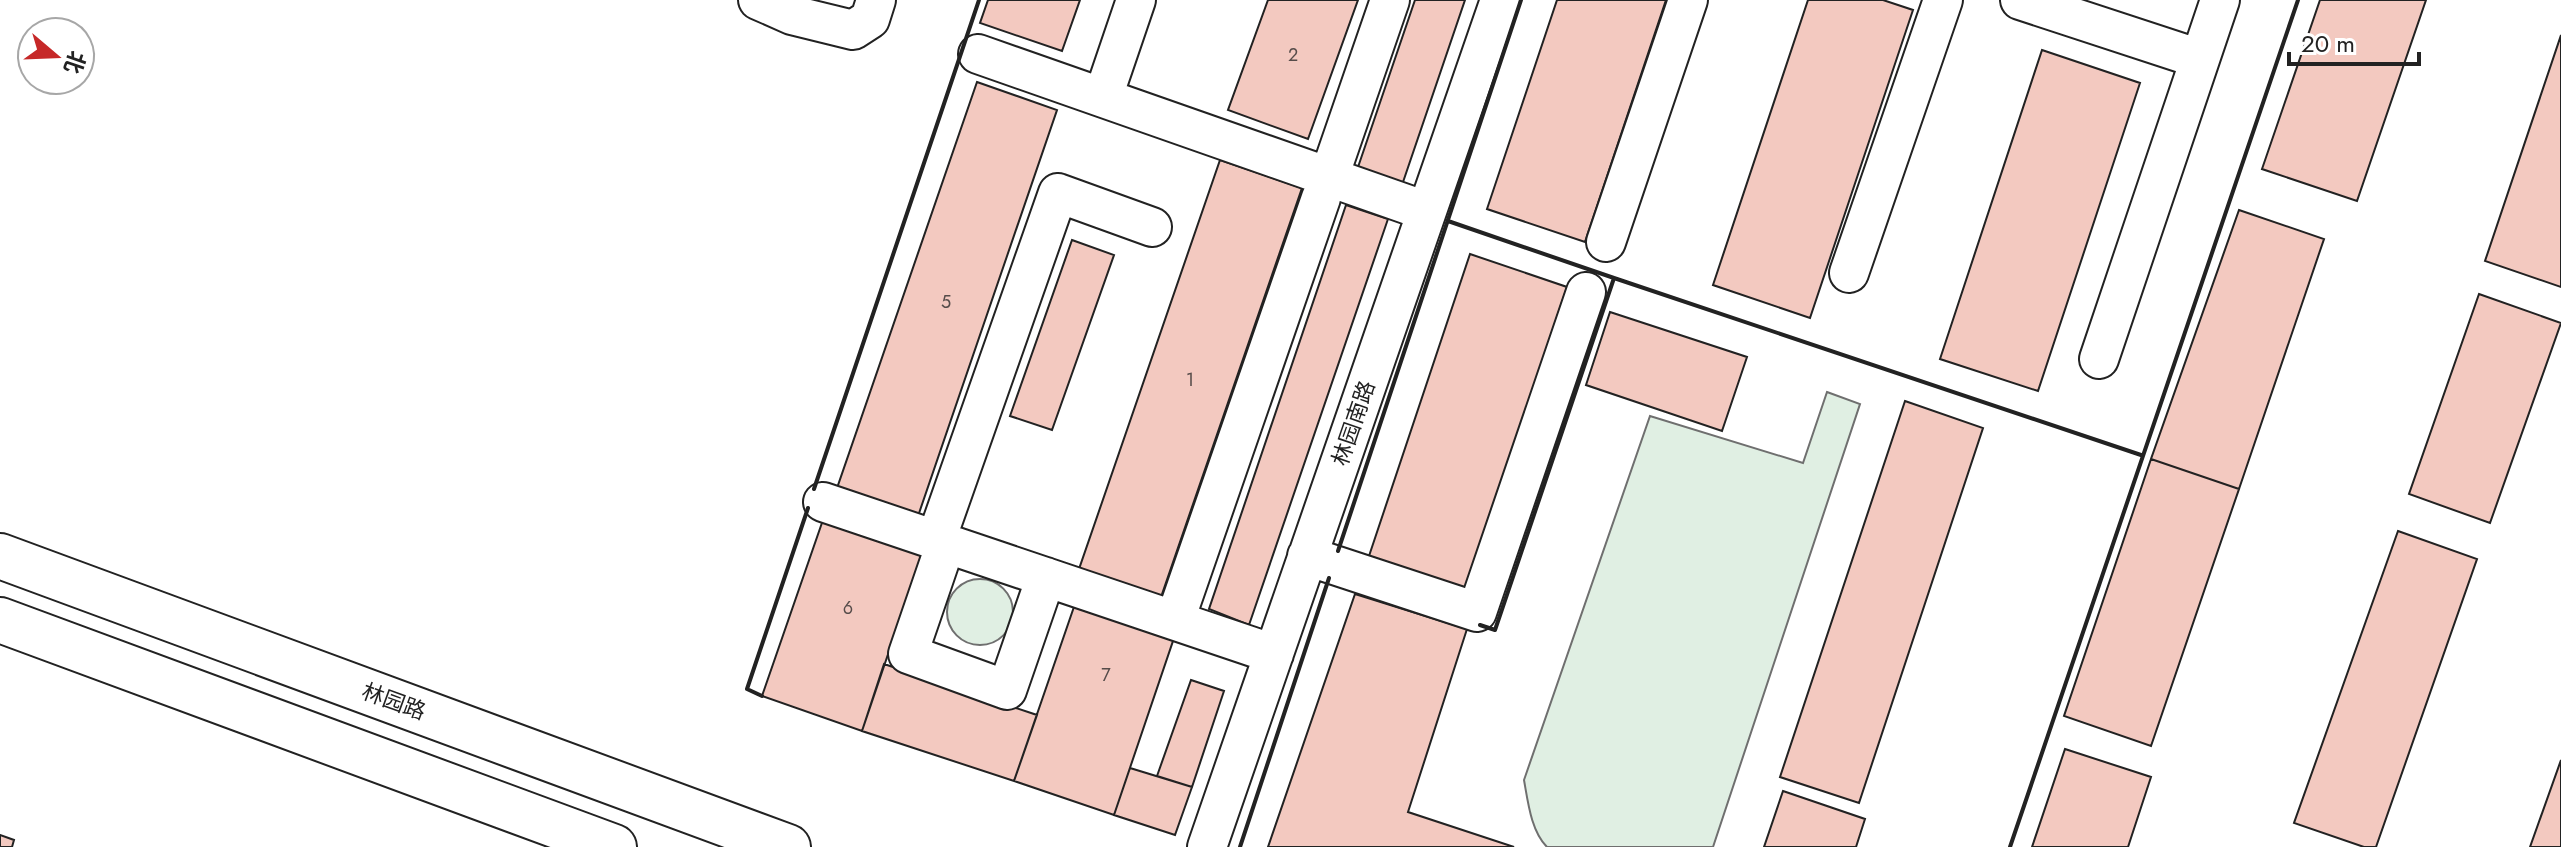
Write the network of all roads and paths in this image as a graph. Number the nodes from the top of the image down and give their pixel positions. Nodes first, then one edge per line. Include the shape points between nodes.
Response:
1 (758, 0) edge
2 (876, 0) edge
3 (1136, 0) edge
4 (1390, 0) edge
5 (1500, 0) edge
6 (1688, 0) edge
7 (1943, 0) edge
8 (2020, 0) edge
9 (2220, 0) edge
10 (978, 54) dead end
11 (2200, 59) junction
12 (1103, 97) junction
13 (1325, 188) junction
14 (1426, 211) junction
15 (1152, 227) dead end
16 (1606, 242) dead end
17 (1849, 273) dead end
18 (1586, 292) dead end
19 (2099, 359) dead end
20 (823, 502) dead end
21 (941, 541) junction
22 (0, 556) edge
23 (1307, 556) junction
24 (1046, 577) junction
25 (0, 620) edge
26 (1175, 620) junction
27 (1274, 654) junction
28 (614, 847) edge
29 (788, 847) edge
30 (1207, 847) edge

1 - 2 street via 792,15 853,30 870,19
3 - 12 street
4 - 13 street
5 - 14 street, 林园南路
6 - 16 street
7 - 17 street
8 - 11 street
9 - 11 street
10 - 12 street
11 - 19 street
12 - 13 street
13 - 14 street
13 - 26 street
14 - 23 street, 林园南路
15 - 21 street via 1058,193
18 - 23 street via 1477,612
20 - 21 street
21 - 24 street
21 - 24 street via 908,654 1007,690
22 - 29 main road, 林园路
23 - 27 street, 林园南路
24 - 26 street
25 - 28 main road
26 - 27 street
27 - 30 street, 林园南路

